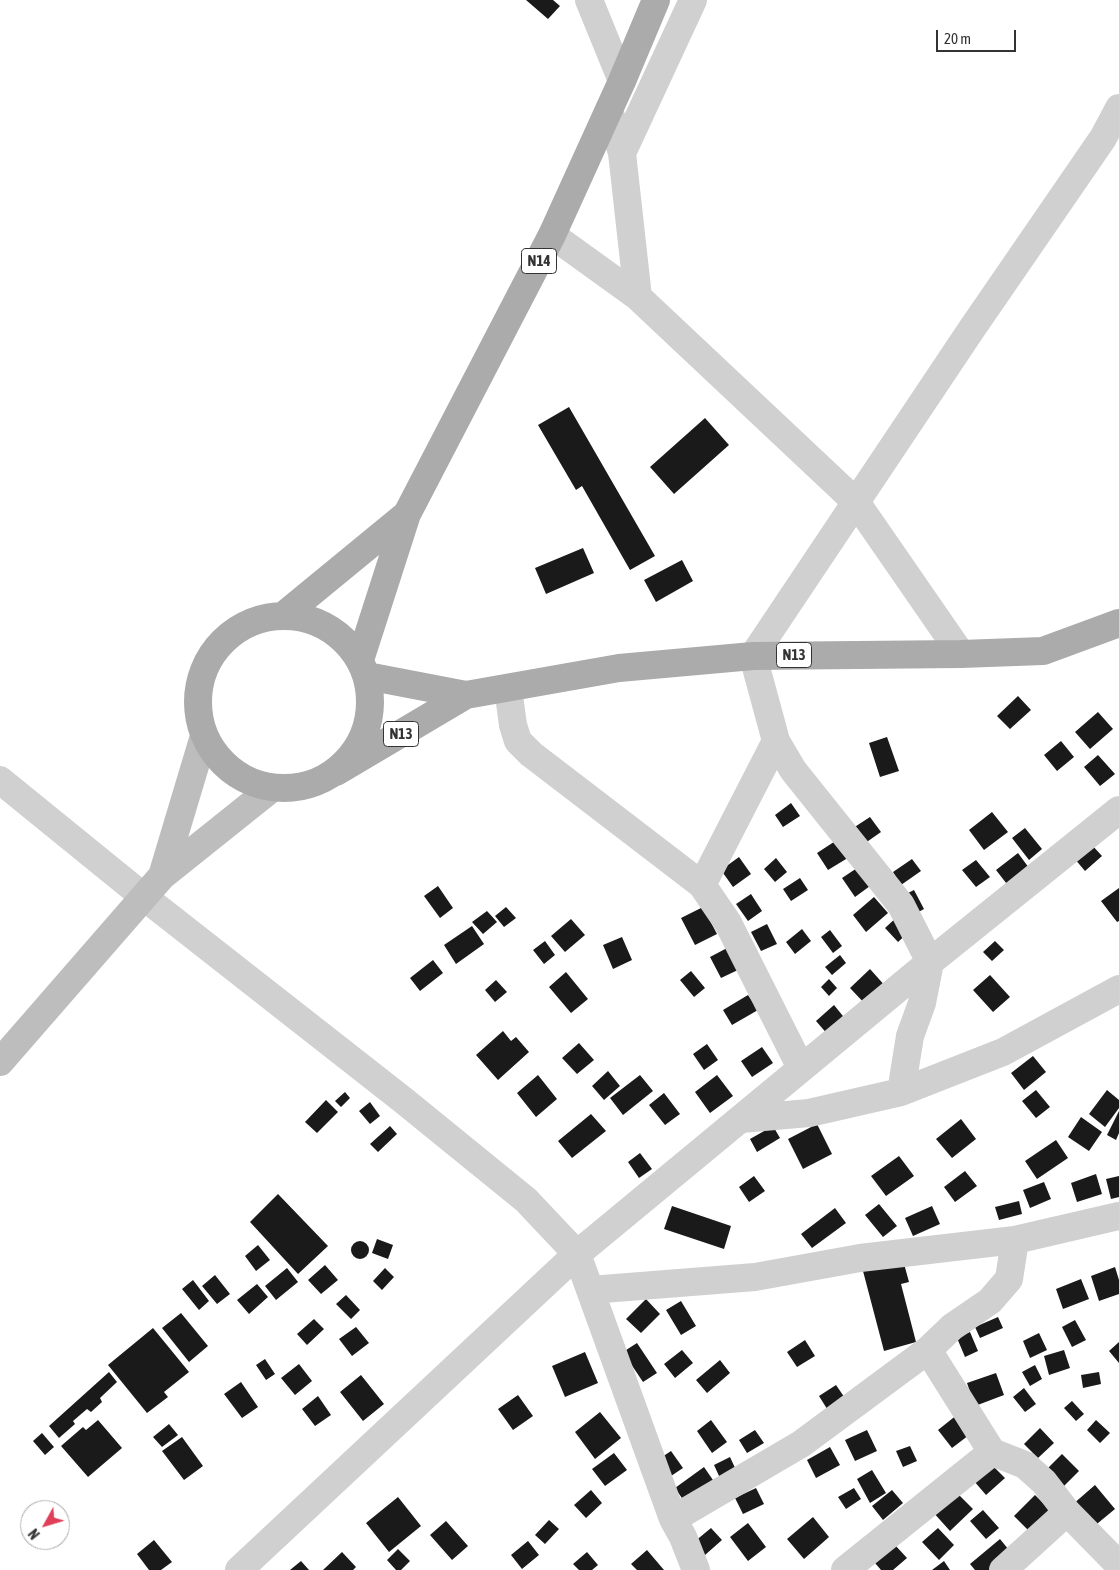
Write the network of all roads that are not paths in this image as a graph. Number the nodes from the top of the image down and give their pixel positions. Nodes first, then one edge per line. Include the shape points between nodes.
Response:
1 (589, 0) edge
2 (656, 0) edge
3 (693, 0) edge
4 (622, 81) junction
5 (1119, 108) edge
6 (609, 110) junction
7 (622, 153) junction
8 (552, 235) junction
9 (638, 297) junction
10 (856, 502) junction
11 (407, 514) junction
12 (284, 615) junction
13 (1119, 623) edge
14 (961, 654) junction
15 (753, 656) junction
16 (364, 668) junction
17 (508, 688) junction
18 (466, 695) junction
19 (204, 736) junction
20 (776, 741) junction
21 (336, 772) junction
22 (0, 780) edge
23 (272, 788) junction
24 (1119, 810) edge
25 (162, 876) junction
26 (702, 885) junction
27 (144, 897) junction
28 (930, 962) junction
29 (1119, 989) edge
30 (0, 1062) edge
31 (801, 1068) junction
32 (901, 1092) junction
33 (741, 1119) junction
34 (1119, 1216) edge
35 (1015, 1240) junction
36 (577, 1254) junction
37 (590, 1290) junction
38 (928, 1350) junction
39 (992, 1452) junction
40 (1068, 1512) junction
41 (673, 1519) junction
42 (1119, 1565) edge
43 (239, 1570) edge
44 (696, 1570) edge
45 (845, 1570) edge
46 (1003, 1570) edge

1 - 4 street
2 - 4 main road, N14
3 - 7 street
4 - 6 main road, N14
5 - 10 street via 1103,138
6 - 7 street
6 - 8 main road, N14
7 - 9 street
8 - 9 street
8 - 11 main road, N14
9 - 10 street
10 - 14 street
10 - 15 street
11 - 12 main road, N14
11 - 16 main road, N14
12 - 16 main road via 315,621 341,636
12 - 19 main road via 251,621 222,640 204,669 197,703
13 - 14 main road, N13 via 1043,651
14 - 15 main road, N13
15 - 17 main road, N13 via 618,668
15 - 20 street
16 - 18 main road, N13
16 - 21 main road via 371,703 367,730 354,754
17 - 18 main road, N13
17 - 26 street via 513,726 524,748
18 - 21 main road, N13
19 - 23 main road via 232,771 251,782
19 - 25 main road
20 - 26 street
20 - 28 street via 793,770 902,905
21 - 23 main road via 316,783 294,789
22 - 27 street
23 - 25 main road
24 - 28 street
25 - 27 main road
26 - 31 street via 728,923
27 - 30 main road
27 - 36 street via 404,1100 526,1200
28 - 31 street
28 - 32 street via 922,1003 910,1036
29 - 32 street via 1003,1052
31 - 33 street
32 - 33 street via 809,1113
33 - 36 street
34 - 35 street
35 - 37 street via 860,1258 755,1277
35 - 38 street via 1009,1279 990,1301 952,1327
36 - 37 street
36 - 43 street
37 - 41 street
38 - 39 street
38 - 41 street via 801,1444
39 - 40 street via 1025,1465 1044,1482
39 - 45 street
40 - 42 street
40 - 46 street
41 - 44 street

